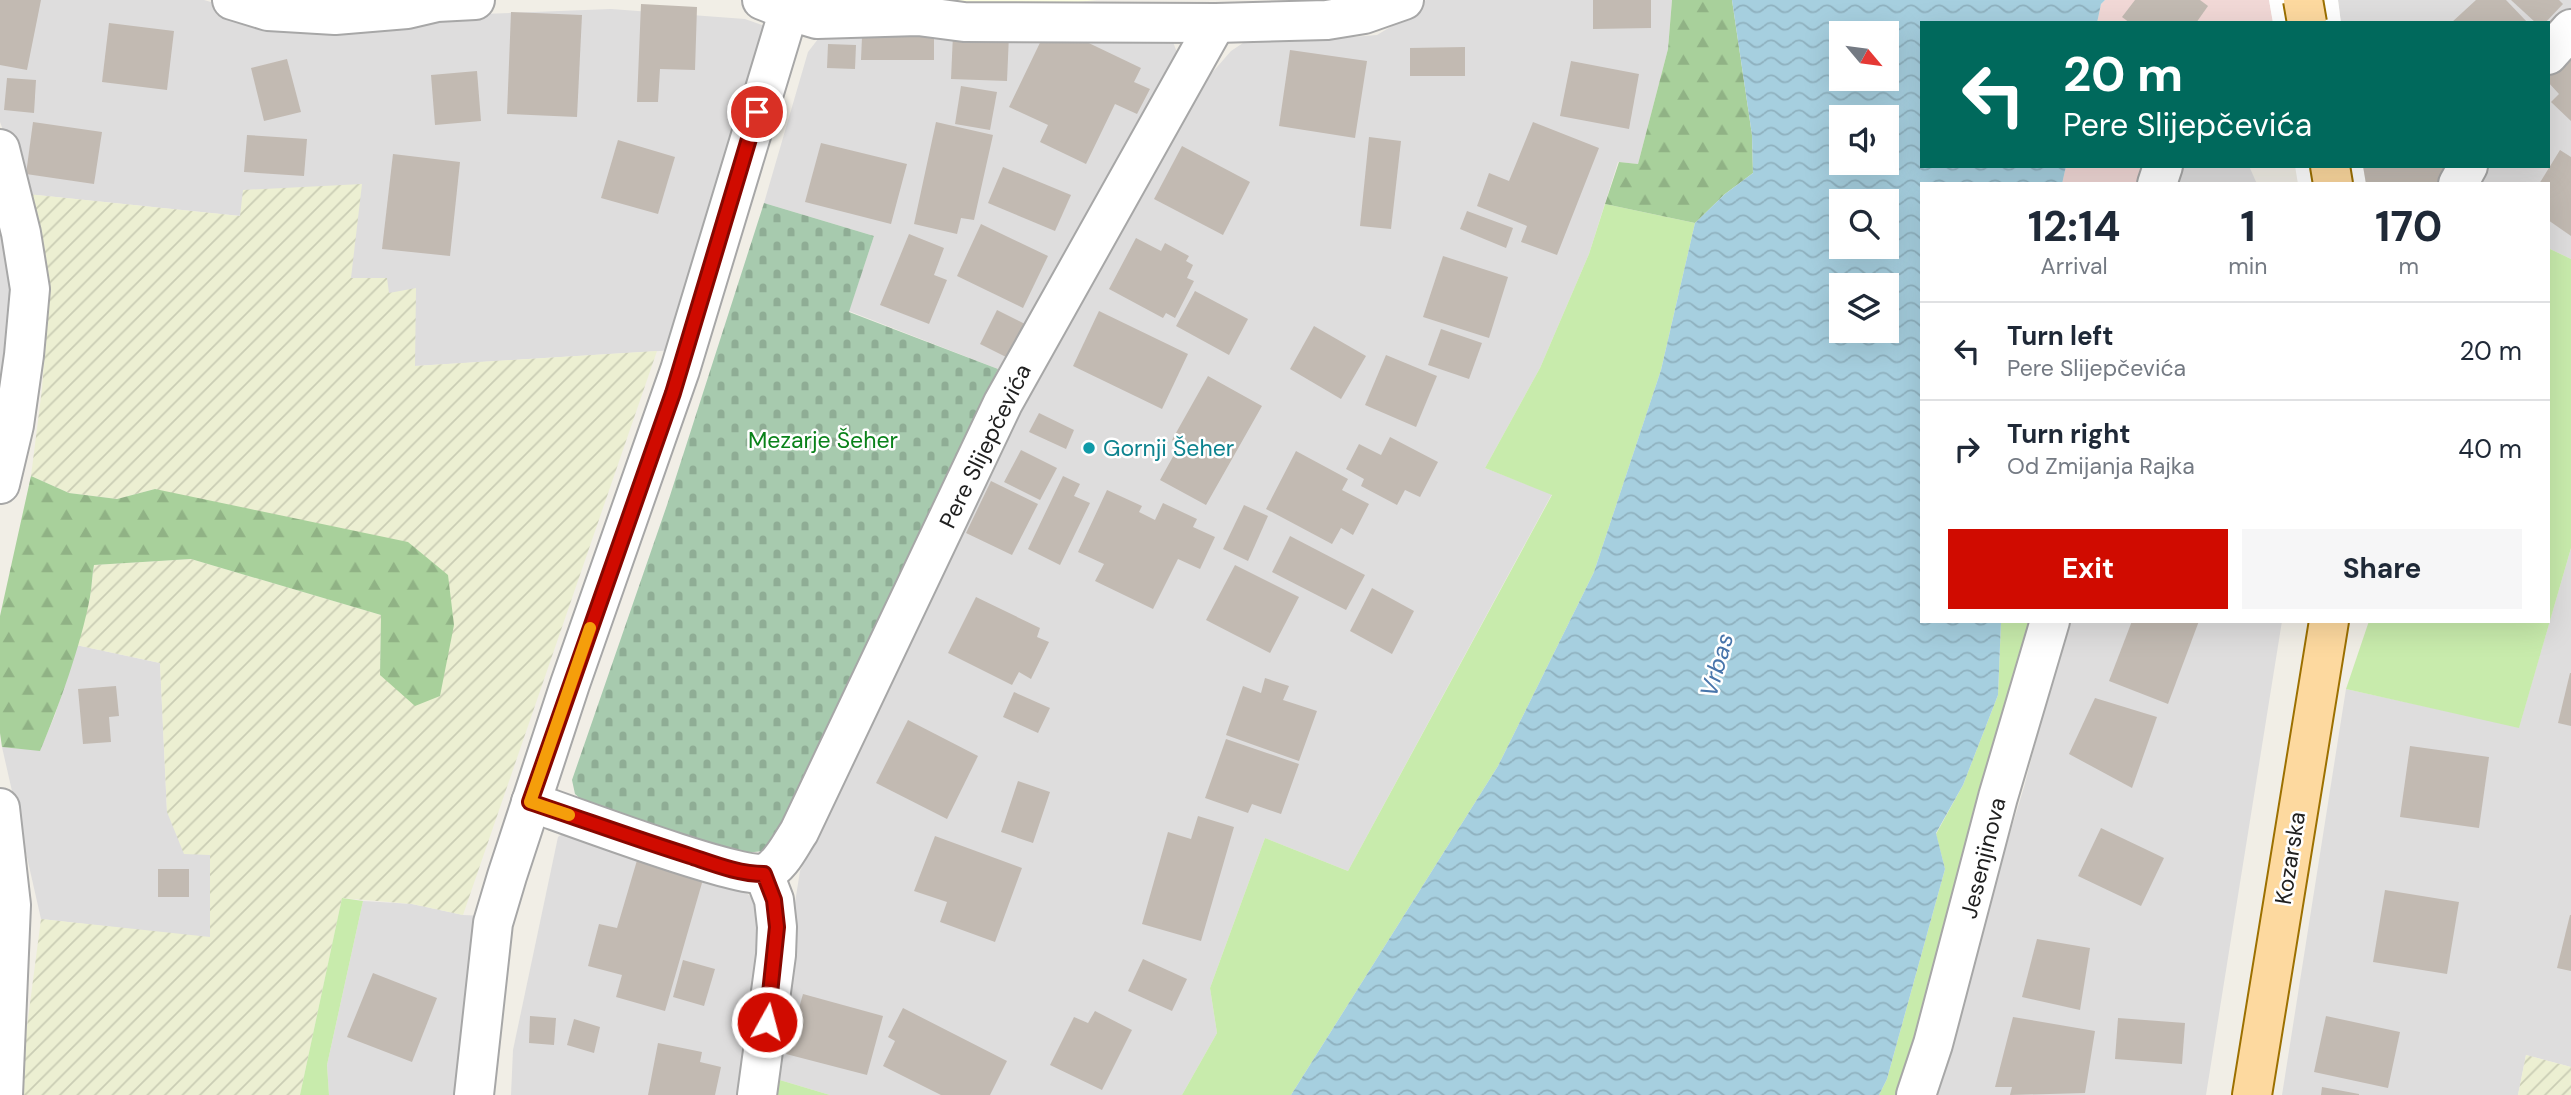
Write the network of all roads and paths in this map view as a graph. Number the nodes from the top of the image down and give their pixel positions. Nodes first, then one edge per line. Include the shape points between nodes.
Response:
1 (232, 0) edge
2 (475, 0) edge
3 (1404, 0) edge
4 (2303, 0) edge
5 (437, 1) edge
6 (781, 4) edge
7 (2307, 21) edge
8 (1216, 23) junction
9 (2571, 29) edge
10 (2550, 53) edge
11 (0, 149) edge
12 (0, 484) edge
13 (2049, 623) edge
14 (2329, 623) edge
15 (530, 802) junction
16 (0, 808) edge
17 (764, 874) junction
18 (3, 1095) edge
19 (474, 1095) edge
20 (757, 1095) edge
21 (1916, 1095) edge
22 (2252, 1095) edge

1 - 5 street via 268,11 335,15 407,9
2 - 5 street
3 - 8 street via 1327,20
4 - 7 main road, bridge
6 - 8 street via 817,19 918,16 964,22
6 - 15 street via 773,59 680,370
8 - 17 street, Pere Slijepčevića via 1003,403 799,832
9 - 10 street
11 - 12 street via 30,289 14,425
13 - 21 street, Jesenjinova
14 - 22 main road, Kozarska
15 - 17 street via 734,870
15 - 19 street via 493,923
16 - 18 street via 10,905
17 - 20 street via 774,900 777,927

